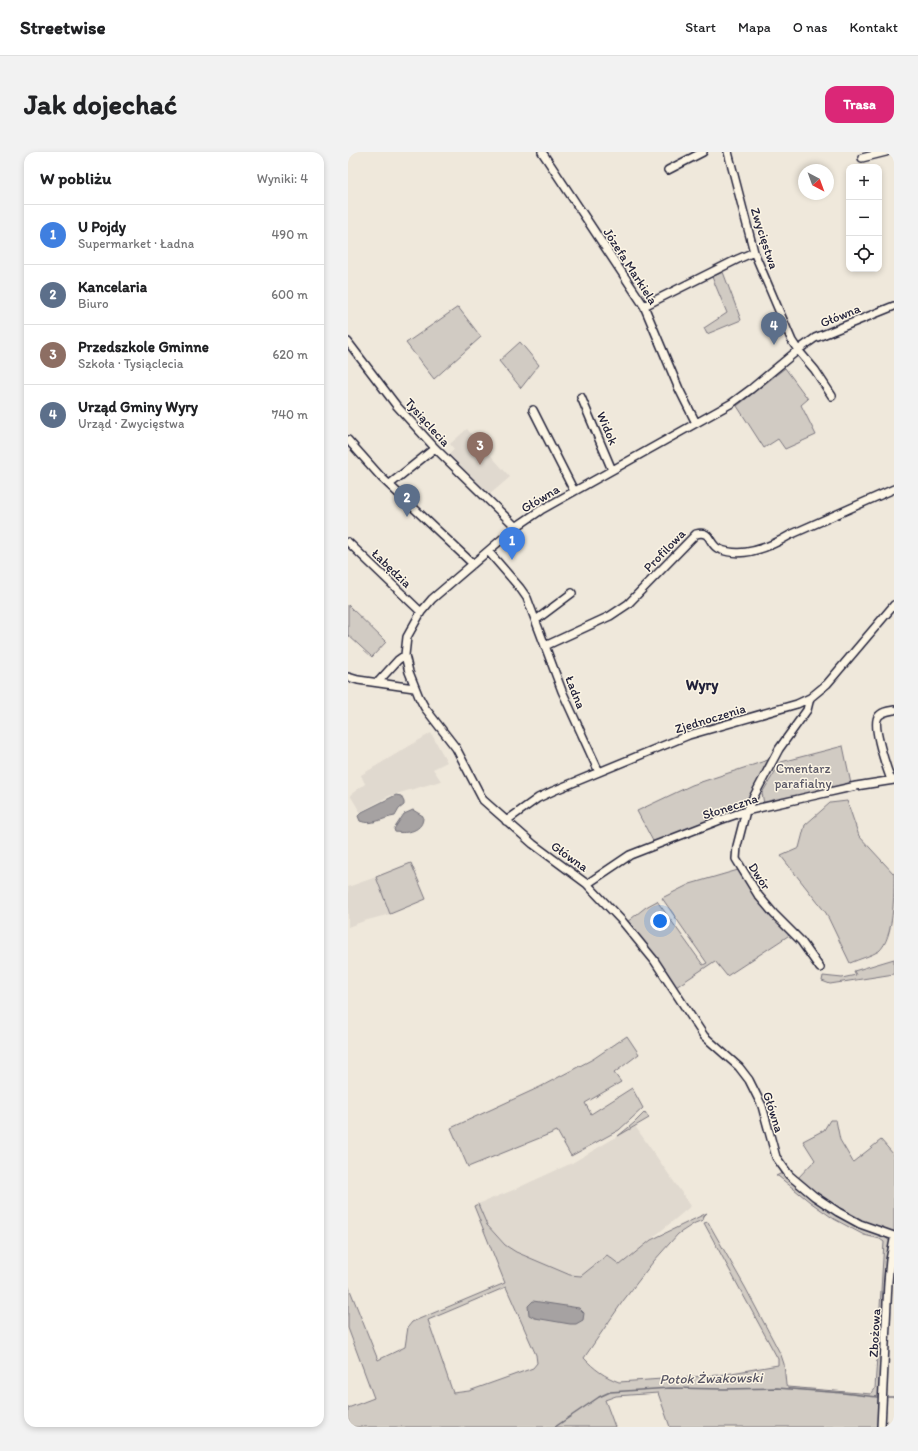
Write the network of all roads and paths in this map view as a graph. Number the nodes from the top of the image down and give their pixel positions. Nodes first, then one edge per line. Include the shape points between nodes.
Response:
1 (542, 152) edge
2 (703, 152) edge
3 (728, 152) edge
4 (886, 152) edge
5 (862, 158) dead end
6 (668, 170) dead end
7 (754, 252) junction
8 (644, 306) junction
9 (894, 306) edge
10 (348, 342) edge
11 (798, 350) junction
12 (832, 396) dead end
13 (581, 397) dead end
14 (533, 410) dead end
15 (696, 423) junction
16 (348, 440) edge
17 (435, 448) junction
18 (612, 470) junction
19 (390, 484) junction
20 (894, 489) edge
21 (574, 491) junction
22 (516, 527) junction
23 (348, 542) edge
24 (488, 551) junction
25 (474, 564) junction
26 (572, 593) dead end
27 (894, 605) edge
28 (421, 612) junction
29 (536, 620) junction
30 (546, 646) junction
31 (405, 655) junction
32 (348, 677) edge
33 (378, 682) junction
34 (414, 688) junction
35 (810, 698) junction
36 (894, 710) edge
37 (599, 772) junction
38 (892, 780) edge
39 (746, 811) junction
40 (506, 821) junction
41 (587, 884) junction
42 (820, 968) dead end
43 (894, 1236) edge
44 (894, 1240) edge
45 (881, 1427) edge

1 - 8 street, Józefa Markiela
2 - 6 street
3 - 7 street, Zwycięstwa
4 - 5 street
7 - 8 street
7 - 11 street, Zwycięstwa
8 - 15 street, Józefa Markiela
9 - 11 street, Główna via 816,338
10 - 17 street, Tysiąclecia via 396,405
11 - 12 street
11 - 15 street, Główna via 732,403
13 - 18 street, Widok
14 - 21 street, Główna
15 - 18 street, Główna
16 - 19 street
17 - 19 street
17 - 22 street, Tysiąclecia
18 - 21 street, Główna
19 - 25 street
20 - 30 street, Profilowa via 752,552 718,549 706,534 696,534 644,589 623,607 610,616
21 - 22 street, Główna
22 - 24 street, Główna
23 - 28 street, Łabędzia
24 - 25 street, Główna
24 - 29 street, Ładna via 527,598
25 - 28 street, Główna
26 - 29 street
27 - 35 street, Zjednoczenia via 827,684
28 - 31 street, Główna via 407,637
29 - 30 street, Ładna
30 - 37 street, Ładna via 562,691
31 - 33 street
31 - 34 street, Główna
32 - 33 street
33 - 34 street
34 - 40 street, Główna via 425,708 456,748 484,800
35 - 37 street, Zjednoczenia via 689,735
35 - 39 street, Dwór via 807,710 779,749
36 - 38 street, Słoneczna via 884,712 876,721 881,751
37 - 40 street, Zjednoczenia via 538,798
38 - 39 street, Słoneczna
39 - 41 street, Słoneczna via 630,856
39 - 42 street, Dwór via 736,846 739,866 758,895 802,941
40 - 41 street, Główna
41 - 43 street, Główna via 654,960 704,1036 746,1076 762,1106 776,1157 789,1175 838,1212 860,1224
44 - 45 street, Zbożowa via 888,1282

